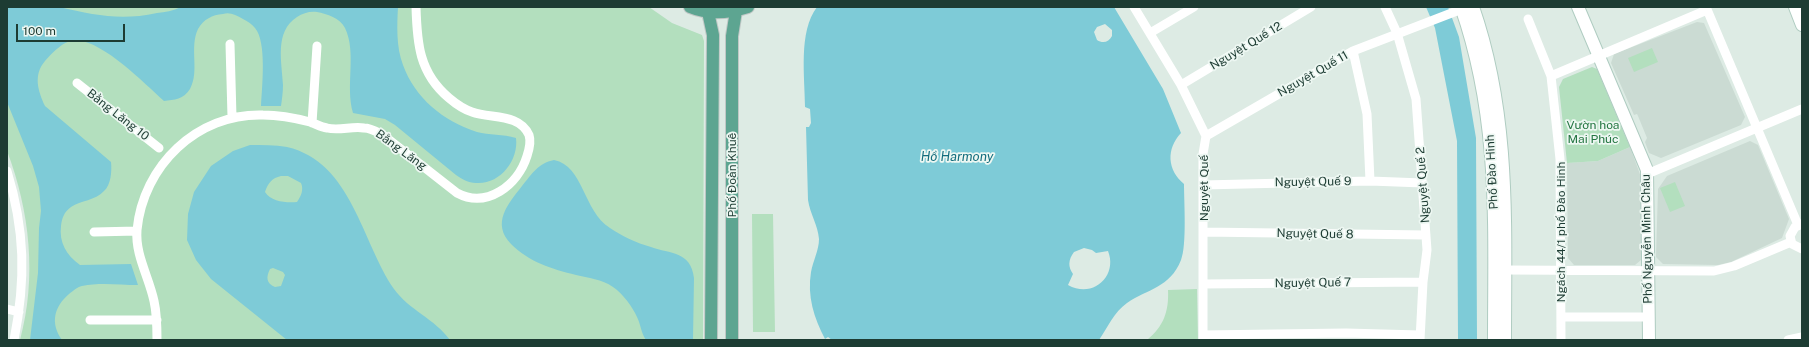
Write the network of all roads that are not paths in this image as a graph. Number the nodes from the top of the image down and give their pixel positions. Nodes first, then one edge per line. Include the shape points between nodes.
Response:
1 (416, 7) edge
2 (690, 7) edge
3 (1134, 7) edge
4 (1194, 7) edge
5 (1311, 7) edge
6 (1385, 7) edge
7 (1578, 7) edge
8 (1794, 7) edge
9 (1463, 8) edge
10 (1707, 8) edge
11 (742, 9) edge
12 (708, 12) junction
13 (1528, 19) dead end
14 (1802, 25) edge
15 (1397, 32) junction
16 (1150, 33) junction
17 (230, 44) dead end
18 (317, 46) dead end
19 (1353, 51) junction
20 (1599, 56) junction
21 (1551, 76) junction
22 (77, 83) dead end
23 (1181, 85) junction
24 (1802, 109) edge
25 (232, 117) junction
26 (312, 123) junction
27 (1757, 128) junction
28 (1206, 136) junction
29 (178, 146) junction
30 (159, 148) junction
31 (160, 167) junction
32 (7, 171) edge
33 (1647, 174) junction
34 (1370, 181) junction
35 (1423, 183) junction
36 (1203, 185) junction
37 (9, 187) edge
38 (1800, 224) edge
39 (137, 231) junction
40 (94, 232) dead end
41 (1203, 232) junction
42 (1426, 235) junction
43 (1791, 242) junction
44 (1802, 249) edge
45 (1505, 270) junction
46 (1561, 271) junction
47 (1649, 271) junction
48 (1422, 282) junction
49 (1203, 284) junction
50 (7, 309) edge
51 (19, 312) junction
52 (1561, 317) junction
53 (1649, 317) junction
54 (90, 320) dead end
55 (157, 320) junction
56 (1203, 337) edge
57 (1802, 337) edge
58 (1420, 338) edge
59 (14, 340) edge
60 (157, 340) edge
61 (711, 340) edge
62 (732, 340) edge
63 (1494, 340) edge
64 (1505, 340) edge
65 (1561, 340) edge
66 (1649, 340) edge
67 (1788, 340) edge

1 - 26 street, Bằng Lăng via 417,39 422,61 431,79 444,94 458,106 472,112 512,120 522,125 529,136 530,148 526,160 507,188 486,197 467,199 372,129 330,129
2 - 12 main road
3 - 16 street
4 - 16 street
5 - 23 street, Nguyệt Quế 12
6 - 15 street, Nguyệt Quế 2
7 - 20 street, Phố Nguyễn Minh Châu
8 - 14 street
9 - 15 street, Nguyệt Quế 11
9 - 45 street, Phố Đào Hinh via 1490,62 1498,106 1504,171
9 - 63 street, Phố Đào Hinh via 1482,81 1491,140 1494,190
10 - 20 street
10 - 27 street
11 - 12 main road via 722,13
11 - 62 main road, Phố Đoàn Khuê via 732,36
12 - 61 main road, Phố Đoàn Khuê via 713,35
13 - 21 street, Ngách 44/1 phố Đào Hinh
15 - 19 street, Nguyệt Quế 11
15 - 35 street, Nguyệt Quế 2 via 1416,99
16 - 23 street
17 - 25 street
18 - 26 street
19 - 28 street, Nguyệt Quế 11
19 - 34 street via 1367,114
20 - 21 street
20 - 33 street, Phố Nguyễn Minh Châu
21 - 46 street, Ngách 44/1 phố Đào Hinh via 1560,153
22 - 30 street, Bằng Lăng 10
23 - 28 street
24 - 27 street
25 - 26 street, Bằng Lăng via 263,114
25 - 29 street, Bằng Lăng via 204,129
27 - 33 street
27 - 38 street
28 - 36 street, Nguyệt Quế
29 - 30 street
29 - 31 street, Bằng Lăng
30 - 31 street
31 - 39 street, Bằng Lăng via 147,191
32 - 37 street
33 - 47 street, Phố Nguyễn Minh Châu
34 - 35 street, Nguyệt Quế 9
34 - 36 street, Nguyệt Quế 9
35 - 42 street, Nguyệt Quế 2
36 - 41 street, Nguyệt Quế
37 - 51 street via 17,205 23,267
38 - 43 street via 1791,232
39 - 40 street
39 - 55 street, Bằng Lăng via 143,270 154,300
41 - 42 street, Nguyệt Quế 8
41 - 49 street, Nguyệt Quế
42 - 48 street, Nguyệt Quế 2 via 1427,250
43 - 44 street
43 - 47 street via 1719,270
45 - 46 street
45 - 64 street, Phố Đào Hinh
46 - 47 street
46 - 52 street, Ngách 44/1 phố Đào Hinh
47 - 53 street, Phố Nguyễn Minh Châu
48 - 49 street, Nguyệt Quế 7
48 - 58 street, Nguyệt Quế 2
49 - 56 street, Nguyệt Quế
50 - 51 street
51 - 59 street
52 - 53 street
52 - 65 street, Ngách 44/1 phố Đào Hinh
53 - 66 street, Phố Nguyễn Minh Châu
54 - 55 street
55 - 60 street, Bằng Lăng
56 - 58 street via 1346,333
57 - 67 street

